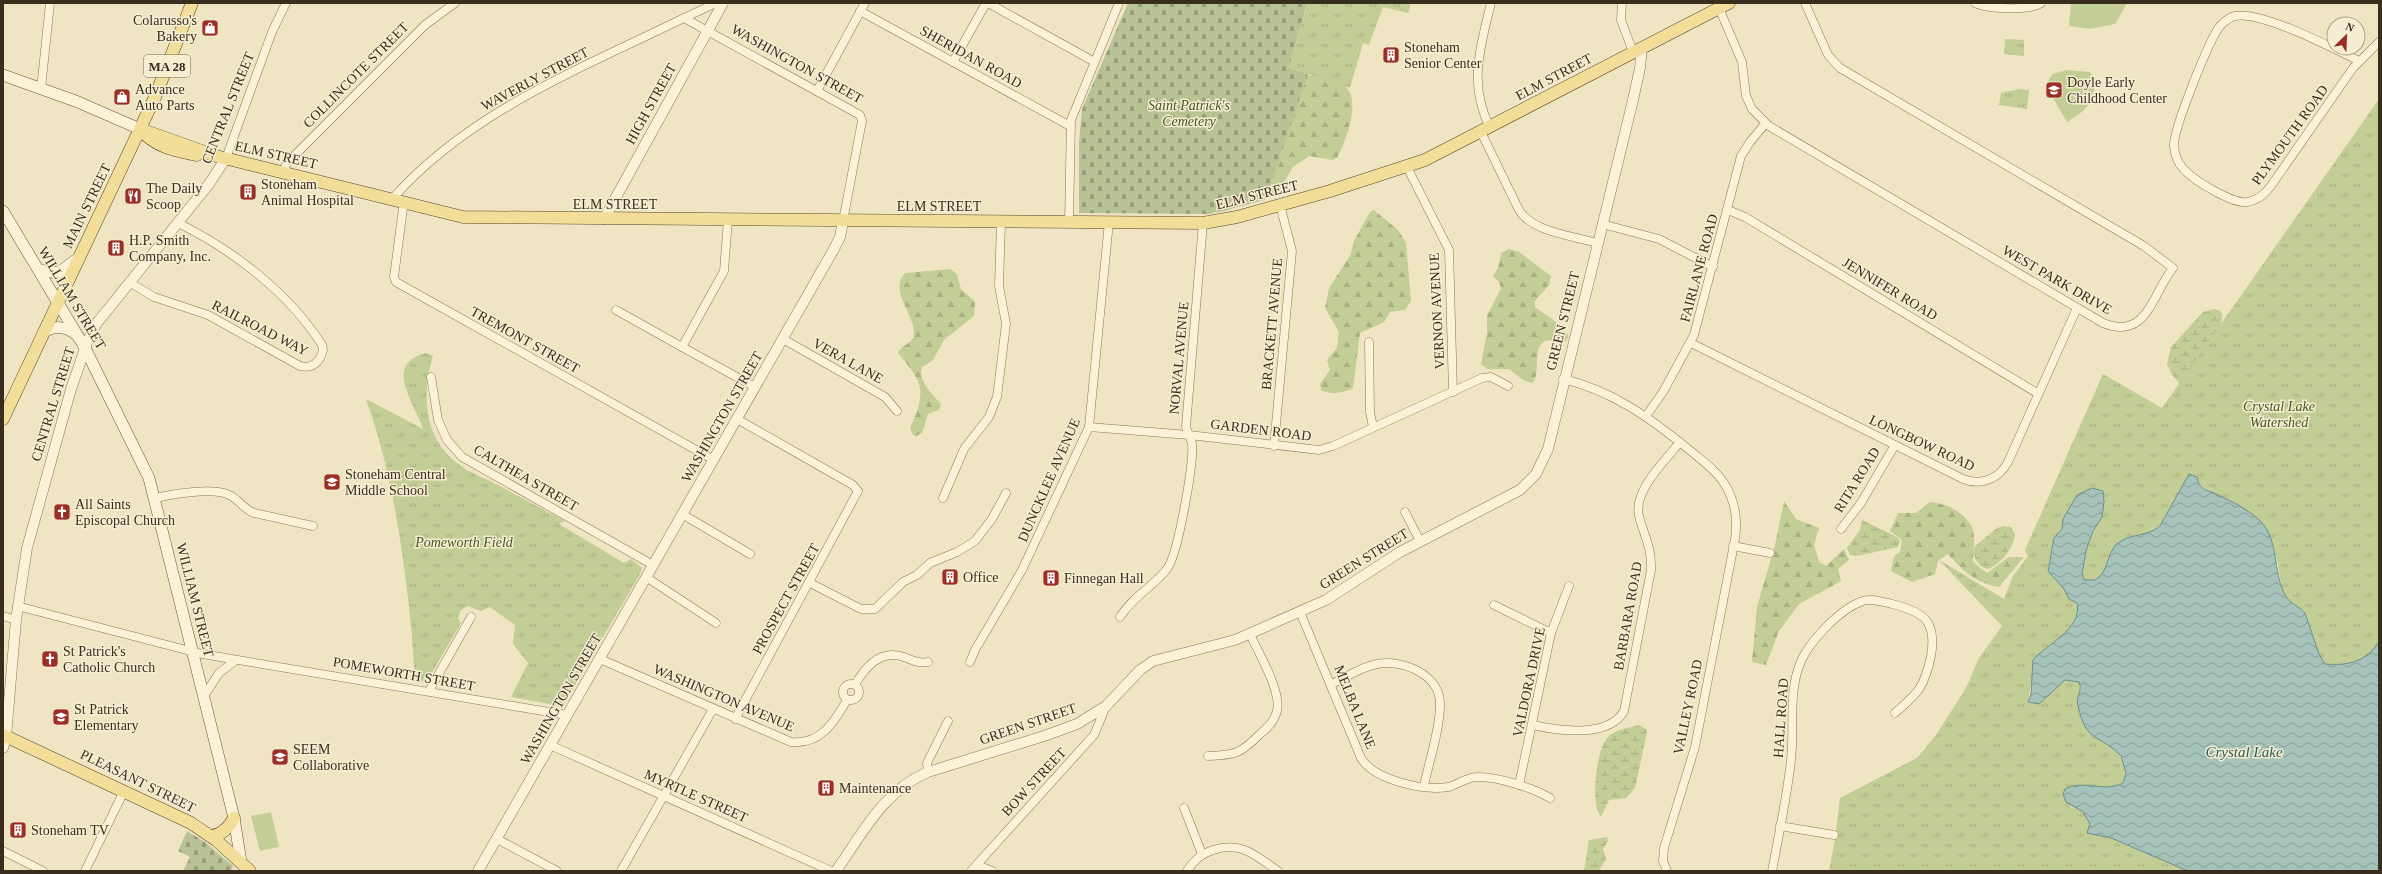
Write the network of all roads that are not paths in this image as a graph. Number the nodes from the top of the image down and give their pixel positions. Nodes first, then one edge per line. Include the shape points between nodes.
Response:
1 (50, 3) edge
2 (192, 3) edge
3 (286, 3) edge
4 (455, 3) edge
5 (716, 3) edge
6 (723, 3) edge
7 (865, 3) edge
8 (987, 3) edge
9 (1119, 3) edge
10 (1491, 3) edge
11 (1622, 3) edge
12 (1805, 3) edge
13 (2041, 3) edge
14 (1976, 4) edge
15 (1724, 5) edge
16 (860, 11) junction
17 (684, 18) junction
18 (708, 31) junction
19 (2379, 42) edge
20 (1637, 50) junction
21 (1093, 61) junction
22 (2359, 61) junction
23 (953, 62) junction
24 (3, 75) edge
25 (41, 89) junction
26 (817, 90) junction
27 (1765, 124) junction
28 (1070, 126) junction
29 (140, 129) junction
30 (1485, 130) junction
31 (221, 157) junction
32 (1407, 167) junction
33 (282, 172) junction
34 (399, 200) junction
35 (1280, 205) junction
36 (1728, 210) junction
37 (3, 211) edge
38 (604, 219) junction
39 (728, 220) junction
40 (844, 221) junction
41 (1001, 222) junction
42 (1069, 222) junction
43 (1109, 222) junction
44 (1203, 223) junction
45 (178, 224) junction
46 (1602, 224) junction
47 (1597, 243) junction
48 (77, 259) junction
49 (1713, 267) junction
50 (39, 270) junction
51 (129, 282) junction
52 (58, 302) junction
53 (2077, 308) junction
54 (616, 310) dead end
55 (43, 333) junction
56 (79, 338) junction
57 (783, 339) junction
58 (1369, 342) dead end
59 (1691, 343) junction
60 (682, 347) junction
61 (85, 348) junction
62 (431, 378) dead end
63 (1563, 379) junction
64 (1508, 386) dead end
65 (755, 387) junction
66 (1453, 392) junction
67 (2037, 393) junction
68 (898, 411) dead end
69 (4, 416) edge
70 (1646, 416) junction
71 (737, 419) junction
72 (1089, 427) junction
73 (1373, 428) junction
74 (1188, 435) junction
75 (1680, 442) junction
76 (1895, 445) junction
77 (1274, 446) junction
78 (714, 460) junction
79 (1006, 493) dead end
80 (155, 498) junction
81 (943, 498) dead end
82 (1405, 512) dead end
83 (682, 514) junction
84 (312, 526) dead end
85 (1841, 529) dead end
86 (1420, 541) junction
87 (1733, 546) junction
88 (750, 554) dead end
89 (1770, 554) dead end
90 (653, 565) junction
91 (646, 577) junction
92 (810, 583) junction
93 (1569, 586) dead end
94 (1494, 605) dead end
95 (17, 606) junction
96 (1300, 612) junction
97 (3, 616) edge
98 (471, 617) dead end
99 (1120, 617) dead end
100 (16, 620) junction
101 (716, 623) dead end
102 (1551, 633) junction
103 (1250, 634) junction
104 (193, 652) junction
105 (600, 659) junction
106 (236, 660) junction
107 (928, 662) dead end
108 (970, 662) dead end
109 (1332, 684) junction
110 (855, 685) junction
111 (429, 691) junction
112 (204, 696) junction
113 (846, 700) junction
114 (1106, 706) junction
115 (713, 710) junction
116 (1895, 713) dead end
117 (568, 715) junction
118 (735, 720) junction
119 (948, 721) dead end
120 (1533, 726) junction
121 (4, 735) edge
122 (550, 745) junction
123 (3, 748) edge
124 (1208, 756) dead end
125 (928, 772) junction
126 (1424, 786) junction
127 (1519, 786) junction
128 (124, 791) junction
129 (664, 796) junction
130 (1550, 798) dead end
131 (1184, 808) dead end
132 (234, 818) junction
133 (1780, 826) junction
134 (1834, 835) dead end
135 (210, 836) junction
136 (497, 839) junction
137 (3, 851) edge
138 (1202, 854) junction
139 (242, 868) edge
140 (974, 868) edge
141 (43, 871) edge
142 (85, 871) edge
143 (478, 871) edge
144 (557, 871) edge
145 (621, 871) edge
146 (831, 871) edge
147 (836, 871) edge
148 (992, 871) edge
149 (1187, 871) edge
150 (1278, 871) edge
151 (1667, 871) edge
152 (1772, 871) edge

1 - 25 street
2 - 29 main road, MAIN STREET / MA 28
3 - 31 street, CENTRAL STREET
4 - 33 street, COLLINCOTE STREET via 437,15 407,42 288,162
5 - 17 street, WAVERLY STREET
6 - 18 street, HIGH STREET
7 - 16 street
8 - 21 street
8 - 23 street
9 - 21 street
10 - 30 street via 1476,71
11 - 20 street via 1621,20
12 - 53 street, WEST PARK DRIVE via 1828,55 1840,68 2144,246 2173,268 2160,285 2148,312 2131,326 2111,326
13 - 14 street via 2035,7 2025,8
15 - 20 main road, ELM STREET
15 - 27 street, WEST PARK DRIVE via 1742,62 1746,96 1752,109
16 - 23 street, SHERIDAN ROAD
16 - 26 street
17 - 18 street
17 - 34 street, WAVERLY STREET via 498,112 459,139
18 - 26 street, WASHINGTON STREET
18 - 38 street, HIGH STREET
19 - 22 street, PLYMOUTH ROAD
20 - 30 main road, ELM STREET
20 - 46 street, GREEN STREET via 1638,76
21 - 28 street
22 - 22 street, PLYMOUTH ROAD via 2269,189 2257,199 2244,202 2229,198 2192,176 2179,163 2174,147 2178,125 2210,45 2219,28 2229,18 2246,16 2262,20
23 - 28 street, SHERIDAN ROAD
24 - 25 main road, ELM STREET
25 - 29 main road, ELM STREET
26 - 40 street, WASHINGTON STREET via 858,113 862,118
27 - 36 street, FAIRLANE ROAD via 1742,153
27 - 53 street, WEST PARK DRIVE
28 - 42 street
29 - 31 main road, ELM STREET
29 - 48 main road, MAIN STREET / MA 28
30 - 32 main road, ELM STREET
30 - 47 street via 1519,210 1527,220 1541,228
31 - 33 main road, ELM STREET
31 - 45 street, CENTRAL STREET via 214,178
32 - 35 main road, ELM STREET
32 - 66 street, VERNON AVENUE via 1448,250
33 - 34 main road, ELM STREET
34 - 38 main road, ELM STREET via 463,217
34 - 78 street, TREMONT STREET via 394,277 396,282
35 - 44 main road, ELM STREET via 1237,218
35 - 77 street, BRACKETT AVENUE via 1292,251
36 - 49 street, FAIRLANE ROAD
36 - 67 street, JENNIFER ROAD via 1745,217
37 - 50 main road, WILLIAM STREET
38 - 39 main road, ELM STREET
39 - 40 main road, ELM STREET
39 - 60 street via 724,271
40 - 41 main road, ELM STREET
40 - 57 street, WASHINGTON STREET via 836,245
41 - 42 main road, ELM STREET
41 - 81 street via 999,286 1006,324 996,402 986,421 964,449
42 - 43 main road, ELM STREET
43 - 44 main road, ELM STREET
43 - 72 street, DUNCKLEE AVENUE
44 - 74 street, NORVAL AVENUE via 1186,425
45 - 51 street, CENTRAL STREET
45 - 51 street, RAILROAD WAY via 246,265 284,298 322,345 319,361 311,366 300,366 208,315 154,297
46 - 47 street, GREEN STREET
46 - 49 street via 1659,239
47 - 63 street, GREEN STREET
48 - 50 main road via 58,273
48 - 52 main road, MAIN STREET / MA 28
49 - 59 street, FAIRLANE ROAD
50 - 52 main road, WILLIAM STREET
51 - 61 street, CENTRAL STREET via 97,323
52 - 55 main road, MAIN STREET / MA 28
52 - 56 main road, WILLIAM STREET
53 - 67 street, LONGBOW ROAD
54 - 60 street
55 - 56 main road via 59,327 69,330
55 - 69 main road, MAIN STREET / MA 28
56 - 61 main road, WILLIAM STREET
57 - 65 street, WASHINGTON STREET
57 - 68 street, VERA LANE via 885,397
58 - 73 street via 1370,412
59 - 70 street, FAIRLANE ROAD
59 - 76 street, LONGBOW ROAD
60 - 65 street
61 - 80 main road, WILLIAM STREET via 145,468
61 - 95 street, CENTRAL STREET via 37,508
62 - 90 street, CALTHEA STREET via 438,420 447,440 462,457
63 - 70 street, VALLEY ROAD via 1595,390
63 - 86 street, GREEN STREET via 1547,454 1530,481 1500,502
64 - 66 street, GARDEN ROAD via 1487,377
65 - 71 street, WASHINGTON STREET
66 - 73 street, GARDEN ROAD
67 - 76 street, LONGBOW ROAD via 2008,462 2002,472 1989,480 1977,482 1963,479
70 - 75 street, VALLEY ROAD
71 - 78 street, WASHINGTON STREET
71 - 92 street, PROSPECT STREET via 858,490
72 - 74 street, GARDEN ROAD
72 - 108 street, DUNCKLEE AVENUE via 1022,570
73 - 77 street, GARDEN ROAD via 1324,449
74 - 77 street, GARDEN ROAD
74 - 99 street, NORVAL AVENUE via 1192,446 1188,482 1170,563 1165,571 1135,597
75 - 87 street, VALLEY ROAD via 1711,467 1727,488 1736,519
75 - 120 street, BARBARA ROAD via 1645,487 1639,502 1639,516 1650,546 1651,570 1622,714 1613,724 1598,730 1548,729
76 - 85 street, RITA ROAD via 1861,503
78 - 83 street, WASHINGTON STREET
79 - 92 street via 992,520 974,541 957,552 930,563 917,575 903,582 875,609 861,609
80 - 84 street via 191,493 223,493 233,497 246,510 254,513
80 - 104 main road, WILLIAM STREET
82 - 86 street
83 - 88 street
83 - 90 street, WASHINGTON STREET
86 - 96 street, GREEN STREET via 1334,595
87 - 89 street
87 - 151 street, VALLEY ROAD via 1695,747 1664,848 1663,861
90 - 91 street, WASHINGTON STREET
91 - 101 street
91 - 105 street, WASHINGTON STREET
92 - 118 street, PROSPECT STREET
93 - 102 street, VALDORA DRIVE
94 - 102 street
95 - 100 street, CENTRAL STREET
95 - 104 street, POMEWORTH STREET
96 - 103 street, GREEN STREET
96 - 109 street, MELBA LANE
97 - 100 street
98 - 111 street
100 - 121 street, CENTRAL STREET
102 - 120 street, VALDORA DRIVE
103 - 114 street, GREEN STREET via 1220,645 1153,661 1140,670
103 - 124 street via 1276,695 1278,708 1268,727 1243,751
104 - 106 street, POMEWORTH STREET
104 - 112 main road, WILLIAM STREET
105 - 115 street, WASHINGTON AVENUE
105 - 117 street, WASHINGTON STREET
106 - 111 street, POMEWORTH STREET
106 - 112 street via 222,670
107 - 110 street, WASHINGTON AVENUE via 921,663 896,655 885,656 868,665
109 - 126 street, MELBA LANE via 1359,754 1366,765 1384,777
109 - 126 street via 1381,664 1412,669 1429,678 1436,688 1440,706
110 - 113 street, WASHINGTON AVENUE via 859,690 858,696 853,700
110 - 113 street, WASHINGTON AVENUE via 848,684 843,688 842,694
111 - 117 street, POMEWORTH STREET
112 - 132 main road, WILLIAM STREET
113 - 118 street, WASHINGTON AVENUE via 826,731 807,741 794,743
114 - 125 street, GREEN STREET via 1088,719 1067,728
114 - 140 street, BOW STREET via 1094,735
115 - 118 street, WASHINGTON AVENUE
115 - 129 street
116 - 133 street, HALL ROAD via 1914,697 1923,684 1932,649 1932,631 1927,620 1916,611 1878,601 1863,601 1848,609 1814,639 1798,669 1793,692 1791,760
117 - 122 street, WASHINGTON STREET
119 - 125 street via 927,763
120 - 127 street, VALDORA DRIVE
121 - 123 street, CENTRAL STREET
121 - 128 main road, PLEASANT STREET
122 - 129 street, MYRTLE STREET
122 - 136 street, WASHINGTON STREET
125 - 147 street, GREEN STREET via 905,784 886,800
126 - 127 street, MELBA LANE via 1447,787 1465,779 1478,777
127 - 130 street, MELBA LANE via 1534,789
128 - 135 main road, PLEASANT STREET via 185,820
128 - 142 street
129 - 145 street
129 - 146 street, MYRTLE STREET
131 - 138 street
132 - 135 main road via 227,830
132 - 139 main road, WILLIAM STREET
133 - 134 street
133 - 152 street, HALL ROAD
135 - 139 main road, PLEASANT STREET
136 - 143 street, WASHINGTON STREET
136 - 144 street
137 - 141 street
138 - 149 street
138 - 150 street via 1237,847
140 - 148 street

